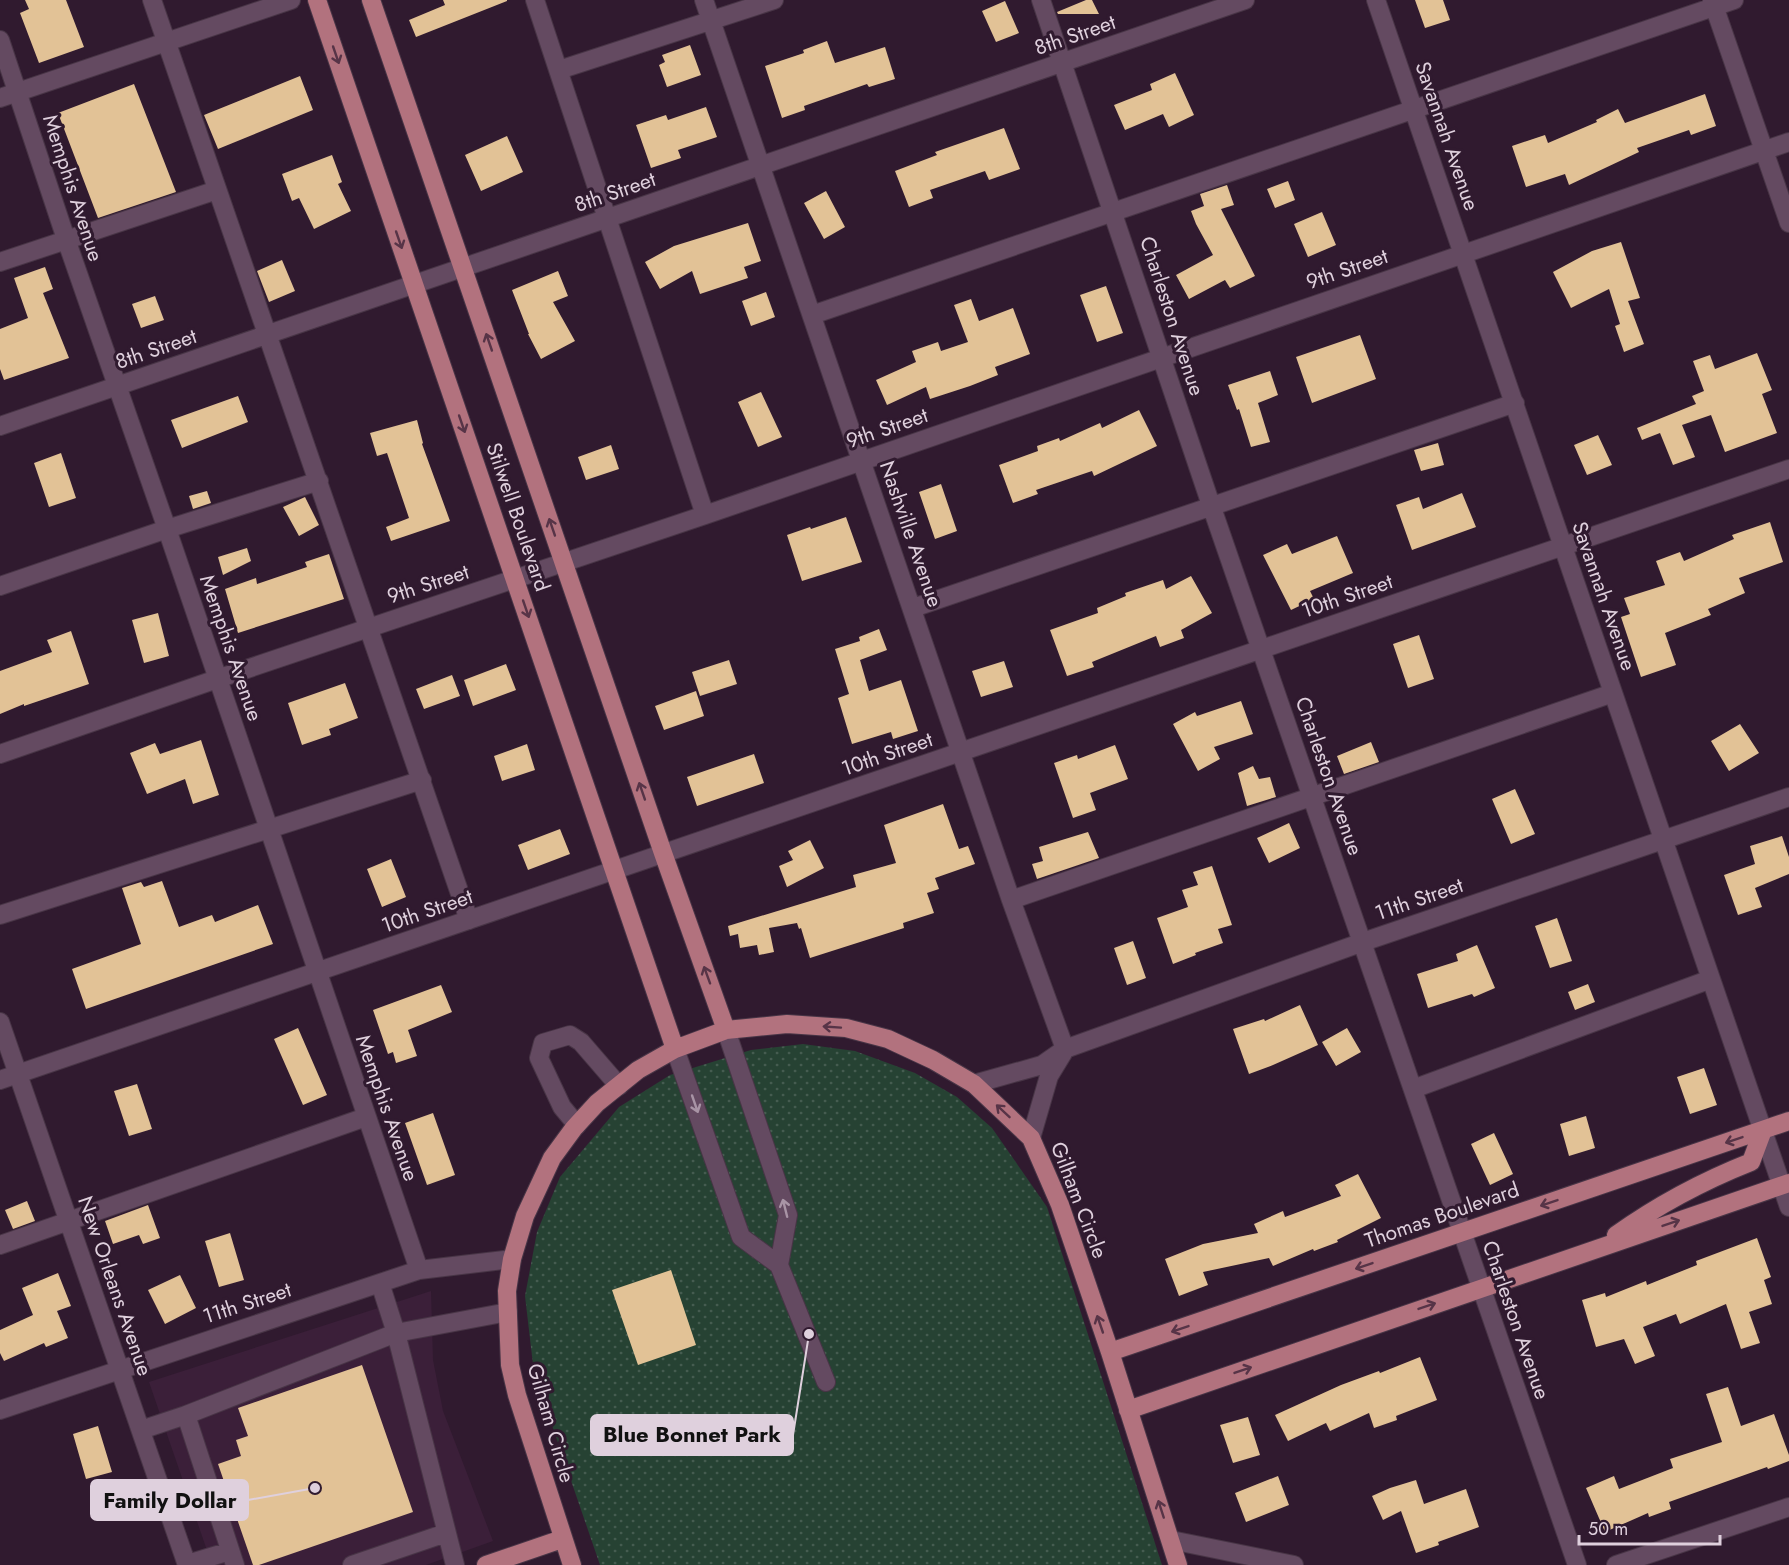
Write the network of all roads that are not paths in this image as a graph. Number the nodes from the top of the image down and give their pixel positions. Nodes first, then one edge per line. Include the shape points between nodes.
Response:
1 (152, 0) edge
2 (291, 0) edge
3 (317, 0) edge
4 (371, 0) edge
5 (535, 0) edge
6 (704, 0) edge
7 (774, 0) edge
8 (1041, 0) edge
9 (1245, 0) edge
10 (1376, 0) edge
11 (1734, 0) edge
12 (1713, 3) edge
13 (711, 21) junction
14 (0, 40) edge
15 (166, 42) junction
16 (1063, 63) junction
17 (559, 70) junction
18 (18, 92) junction
19 (0, 98) edge
20 (1414, 108) junction
21 (1789, 142) edge
22 (1764, 150) junction
23 (761, 166) junction
24 (217, 190) junction
25 (1113, 211) junction
26 (609, 218) junction
27 (1789, 223) edge
28 (66, 239) junction
29 (1463, 253) junction
30 (0, 262) edge
31 (463, 268) junction
32 (414, 285) junction
33 (812, 315) junction
34 (268, 335) junction
35 (1161, 357) junction
36 (117, 386) junction
37 (1515, 403) junction
38 (0, 426) edge
39 (861, 460) junction
40 (1789, 469) edge
41 (319, 481) junction
42 (1211, 505) junction
43 (705, 515) junction
44 (167, 529) junction
45 (1564, 546) junction
46 (564, 563) junction
47 (516, 579) junction
48 (0, 586) edge
49 (913, 608) junction
50 (369, 627) junction
51 (1261, 650) junction
52 (217, 679) junction
53 (1613, 693) junction
54 (961, 752) junction
55 (0, 754) edge
56 (422, 780) junction
57 (1312, 797) junction
58 (1789, 797) edge
59 (268, 828) junction
60 (1663, 840) junction
61 (663, 853) junction
62 (615, 870) junction
63 (1011, 900) junction
64 (0, 915) edge
65 (469, 920) junction
66 (1363, 942) junction
67 (316, 972) junction
68 (1711, 979) junction
69 (0, 1022) edge
70 (726, 1030) junction
71 (675, 1049) junction
72 (1065, 1049) junction
73 (18, 1074) junction
74 (0, 1080) edge
75 (974, 1084) junction
76 (619, 1086) junction
77 (1413, 1089) junction
78 (366, 1117) junction
79 (1789, 1121) edge
80 (577, 1125) junction
81 (1762, 1130) junction
82 (1031, 1138) junction
83 (1787, 1180) edge
84 (1789, 1207) edge
85 (69, 1222) junction
86 (1462, 1233) junction
87 (0, 1245) edge
88 (1600, 1247) junction
89 (512, 1259) junction
90 (779, 1265) junction
91 (418, 1270) junction
92 (380, 1283) junction
93 (1481, 1288) junction
94 (507, 1312) junction
95 (396, 1333) junction
96 (1110, 1352) junction
97 (120, 1369) junction
98 (826, 1382) dead end
99 (0, 1410) edge
100 (1128, 1410) junction
101 (186, 1414) junction
102 (141, 1430) junction
103 (1789, 1507) edge
104 (446, 1533) junction
105 (562, 1539) junction
106 (1171, 1540) junction
107 (233, 1558) edge
108 (1234, 1559) edge
109 (187, 1564) edge
110 (352, 1565) edge
111 (455, 1565) edge
112 (486, 1565) edge
113 (572, 1565) edge
114 (1178, 1565) edge
115 (1294, 1565) edge
116 (1577, 1565) edge
117 (1616, 1565) edge

1 - 15 street
2 - 15 street
3 -> 32 main road, Stilwell Boulevard
4 - 31 main road, Stilwell Boulevard
5 - 17 street
6 - 13 street, Nashville Avenue
7 - 13 street
8 - 16 street, Charleston Avenue
9 - 16 street, 8th Street
10 - 20 street, Savannah Avenue
11 - 12 street
12 - 20 street
12 - 22 street
13 - 17 street
13 - 23 street, Nashville Avenue
14 - 18 street, Memphis Avenue
15 - 18 street
15 - 24 street
16 - 23 street, 8th Street
16 - 25 street, Charleston Avenue
17 - 26 street
18 - 19 street
18 - 28 street, Memphis Avenue
20 - 25 street
20 - 29 street, Savannah Avenue
21 - 22 street, 9th Street
22 - 27 street
22 - 29 street, 9th Street
23 - 26 street, 8th Street
23 - 33 street, Nashville Avenue
24 - 28 street
24 - 34 street
25 - 33 street
25 - 35 street, Charleston Avenue
26 - 31 street, 8th Street
26 - 43 street
28 - 30 street
28 - 36 street, Memphis Avenue
29 - 35 street, 9th Street
29 - 37 street, Savannah Avenue
31 - 32 street, 8th Street
46 -> 31 main road, Stilwell Boulevard
32 - 34 street, 8th Street
32 -> 47 main road, Stilwell Boulevard
33 - 39 street, Nashville Avenue
34 - 36 street, 8th Street
34 - 41 street
35 - 39 street, 9th Street
35 - 42 street, Charleston Avenue
36 - 38 street, 8th Street
36 - 44 street, Memphis Avenue
37 - 42 street
37 - 45 street, Savannah Avenue
39 - 43 street, 9th Street
39 - 49 street, Nashville Avenue
40 - 45 street, 10th Street
41 - 44 street
41 - 50 street
42 - 49 street
42 - 51 street, Charleston Avenue
43 - 46 street, 9th Street
44 - 48 street
44 - 52 street, Memphis Avenue
45 - 51 street, 10th Street
45 - 53 street, Savannah Avenue
46 - 47 street, 9th Street
61 -> 46 main road, Stilwell Boulevard
47 - 50 street, 9th Street
47 -> 62 main road, Stilwell Boulevard
49 - 54 street, Nashville Avenue
50 - 52 street, 9th Street
50 - 56 street
51 - 54 street, 10th Street
51 - 57 street, Charleston Avenue
52 - 55 street, 9th Street
52 - 59 street, Memphis Avenue
53 - 57 street
53 - 60 street, Savannah Avenue
54 - 61 street, 10th Street
54 - 63 street, Nashville Avenue
56 - 59 street
56 - 65 street
57 - 63 street
57 - 66 street, Charleston Avenue
58 - 60 street, 11th Street
59 - 64 street
59 - 67 street, Memphis Avenue
60 - 66 street, 11th Street
60 - 68 street, Savannah Avenue
61 - 62 street, 10th Street
70 -> 61 main road, Stilwell Boulevard
62 - 65 street, 10th Street
62 - 71 main road, Stilwell Boulevard
63 - 72 street, Nashville Avenue
65 - 67 street, 10th Street
66 - 72 street, 11th Street
66 - 77 street, Charleston Avenue
67 - 73 street, 10th Street
67 - 78 street, Memphis Avenue
68 - 77 street
68 - 81 street, Savannah Avenue
69 - 73 street, New Orleans Avenue
70 - 71 main road, Gilham Circle
75 -> 70 main road, Gilham Circle via 888,1039 846,1028 788,1024
90 -> 70 street via 788,1215
71 - 76 main road, Gilham Circle
71 -> 90 street via 741,1237
72 - 75 street, 11th Street via 1042,1065
72 - 82 street via 1049,1077
73 - 74 street, 10th Street
73 - 85 street, New Orleans Avenue
82 -> 75 main road, Gilham Circle
76 - 80 main road, Gilham Circle
76 - 80 street via 582,1042 570,1035 543,1042 539,1058 562,1107
77 - 86 street, Charleston Avenue
78 - 85 street
78 - 91 street, Memphis Avenue
79 - 81 main road, Thomas Boulevard
80 - 89 main road, Gilham Circle via 552,1158 537,1188
81 - 83 street, Savannah Avenue
81 -> 86 main road, Thomas Boulevard
81 - 88 main road via 1751,1162 1707,1180 1637,1220
96 -> 82 main road, Gilham Circle via 1060,1205
83 - 84 street, Savannah Avenue
88 -> 83 main road
85 - 87 street
85 - 97 street, New Orleans Avenue
86 - 93 street, Charleston Avenue
86 -> 96 main road, Thomas Boulevard
88 - 93 main road
89 - 91 street, 11th Street
89 - 94 main road, Gilham Circle
90 - 98 street
91 - 92 street, 11th Street
92 - 95 street
92 - 97 street, 11th Street
100 -> 93 main road
93 - 116 street, Charleston Avenue
94 - 95 street
94 - 105 main road, Gilham Circle via 510,1365 517,1395
95 - 101 street
95 - 104 street
96 - 100 main road, Gilham Circle
97 - 99 street, 11th Street
97 - 102 street, New Orleans Avenue
106 -> 100 main road, Gilham Circle
101 - 102 street
101 - 107 street
102 - 109 street, New Orleans Avenue
103 - 117 street
104 - 110 street
104 - 111 street
105 - 112 main road
105 - 113 main road, Gilham Circle
106 - 108 street
106 - 114 main road, Gilham Circle
107 - 109 street
108 - 115 street

